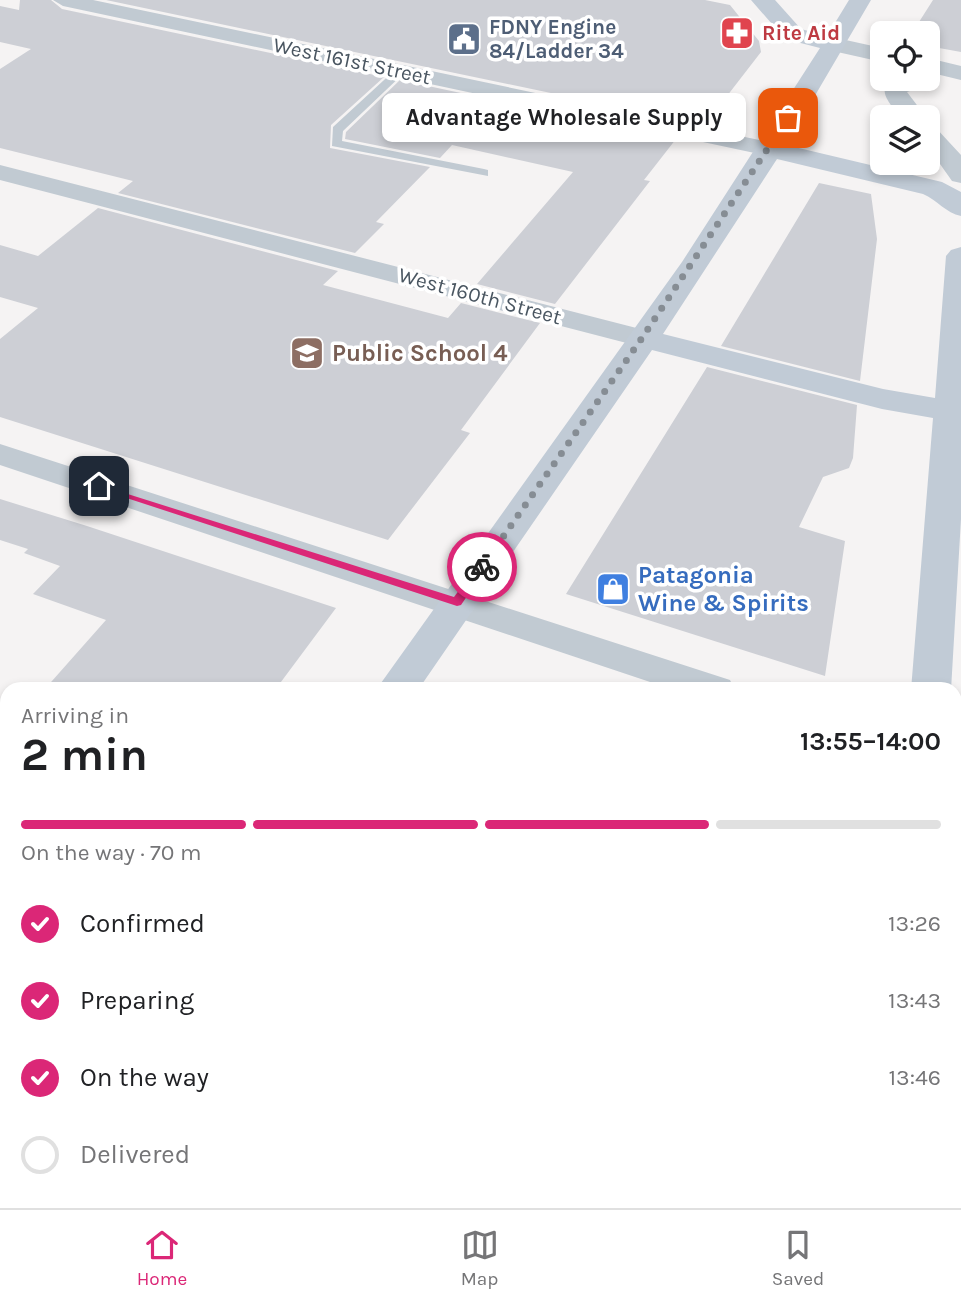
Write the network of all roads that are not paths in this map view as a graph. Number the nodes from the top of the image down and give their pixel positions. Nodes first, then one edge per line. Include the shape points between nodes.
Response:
1 (64, 0) edge
2 (762, 0) edge
3 (860, 0) edge
4 (832, 44) junction
5 (870, 52) edge
6 (940, 68) edge
7 (400, 71) junction
8 (958, 72) edge
9 (940, 75) edge
10 (940, 146) edge
11 (769, 149) junction
12 (0, 172) edge
13 (485, 173) dead end
14 (961, 176) edge
15 (961, 208) edge
16 (961, 256) edge
17 (642, 338) junction
18 (956, 411) edge
19 (0, 454) edge
20 (457, 602) junction
21 (402, 682) edge
22 (694, 682) edge
23 (932, 682) edge

1 - 7 street, West 161st Street
2 - 4 main road via 793,34
3 - 4 main road
4 - 5 street
4 - 11 main road
6 - 8 street
7 - 11 street, West 161st Street
7 - 13 lane via 337,130 336,143
8 - 9 street
10 - 14 street
11 - 15 main road, West 161st Street via 932,188
11 - 17 main road
12 - 17 street, West 160th Street
16 - 18 main road
17 - 18 main road, West 160th Street via 882,399
17 - 20 main road
18 - 23 main road
19 - 20 street
20 - 21 main road
20 - 22 street

